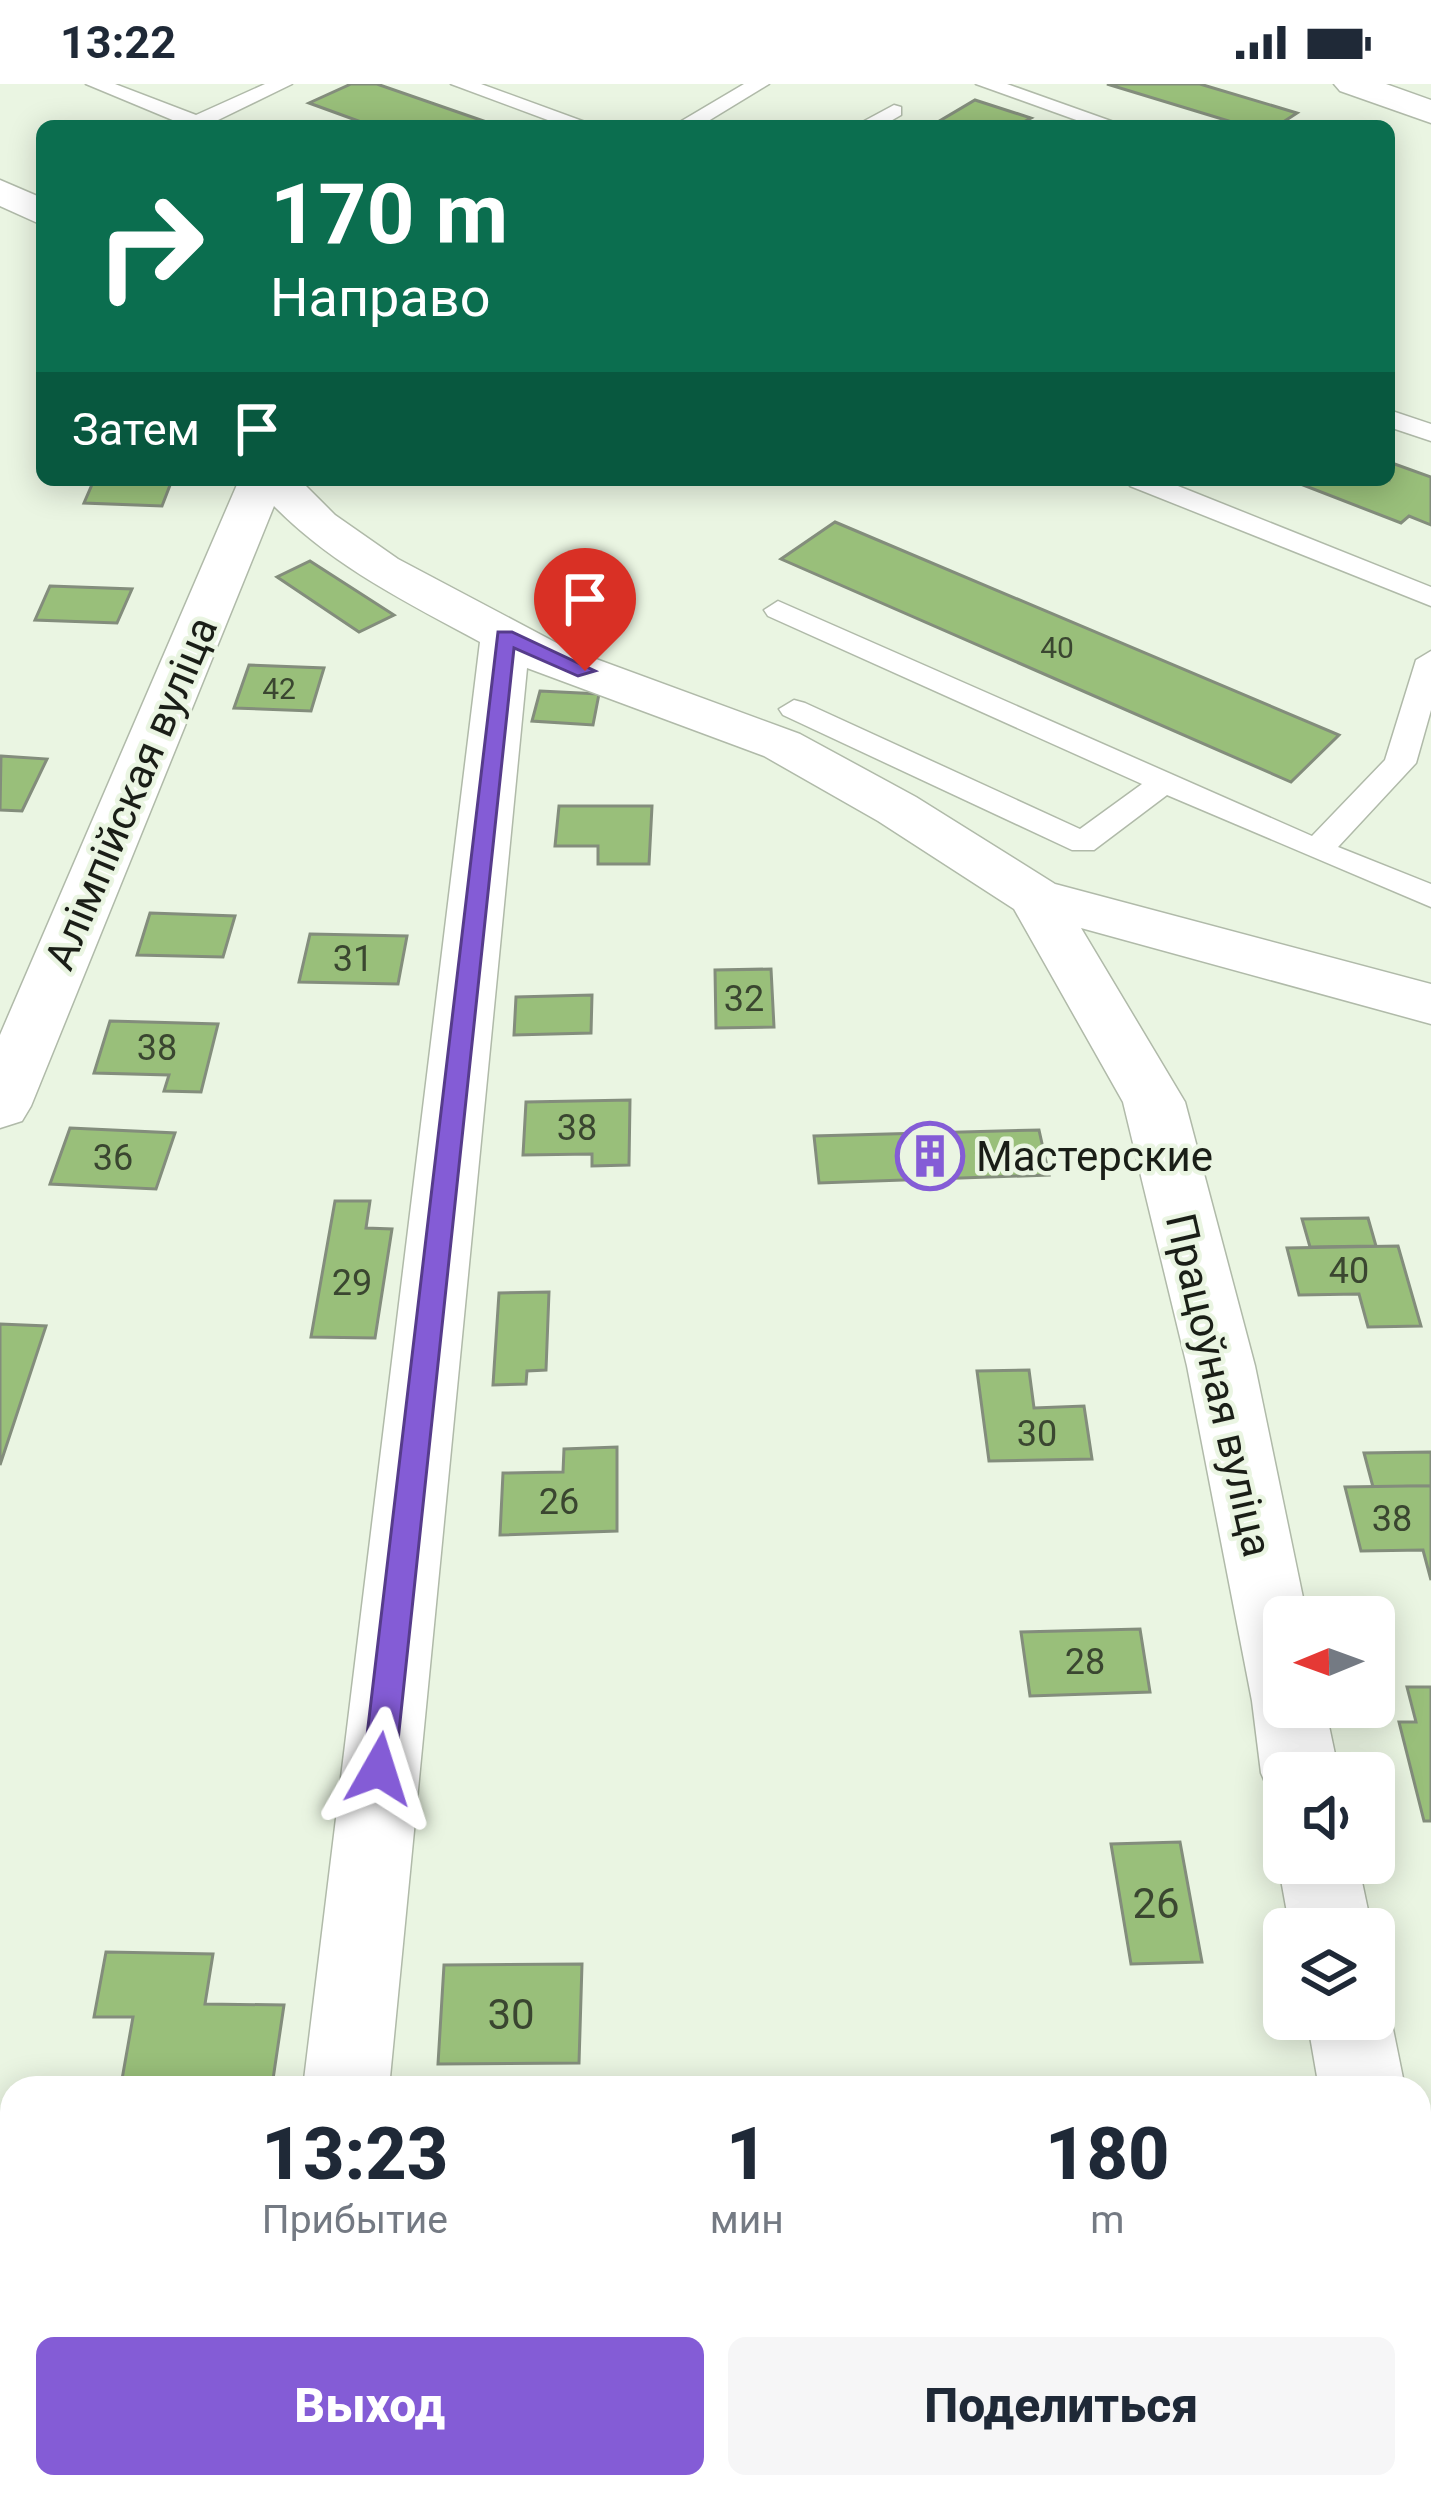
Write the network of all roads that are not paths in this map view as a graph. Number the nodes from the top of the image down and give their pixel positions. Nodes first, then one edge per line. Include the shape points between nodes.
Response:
1 (96, 84) edge
2 (282, 84) edge
3 (461, 84) edge
4 (759, 84) edge
5 (986, 84) edge
6 (1352, 84) edge
7 (893, 111) dead end
8 (1431, 112) edge
9 (191, 120) edge
10 (210, 120) edge
11 (567, 120) edge
12 (695, 120) edge
13 (877, 120) edge
14 (1096, 120) edge
15 (1395, 420) edge
16 (1431, 433) edge
17 (259, 486) edge
18 (280, 486) edge
19 (1158, 486) edge
20 (1431, 597) edge
21 (778, 610) dead end
22 (505, 637) junction
23 (1431, 660) edge
24 (794, 709) dead end
25 (1164, 782) junction
26 (1317, 850) junction
27 (1431, 896) edge
28 (1035, 897) junction
29 (1431, 1004) edge
30 (0, 1106) edge
31 (1266, 1596) edge
32 (1353, 2040) edge
33 (347, 2076) edge
34 (1360, 2076) edge

1 - 9 lane
2 - 10 lane
3 - 11 lane
4 - 12 lane
5 - 14 lane
6 - 8 street
7 - 13 lane
15 - 16 lane
17 - 30 street, Алімпійская вуліца
18 - 22 street via 380,568
19 - 20 lane
21 - 25 lane
22 - 28 street via 782,745
22 - 33 street
23 - 26 lane via 1400,763
24 - 25 lane via 1083,843
25 - 26 lane
26 - 27 lane
28 - 29 street
28 - 31 street, Працоўная вуліца via 1154,1102 1221,1366
32 - 34 street

